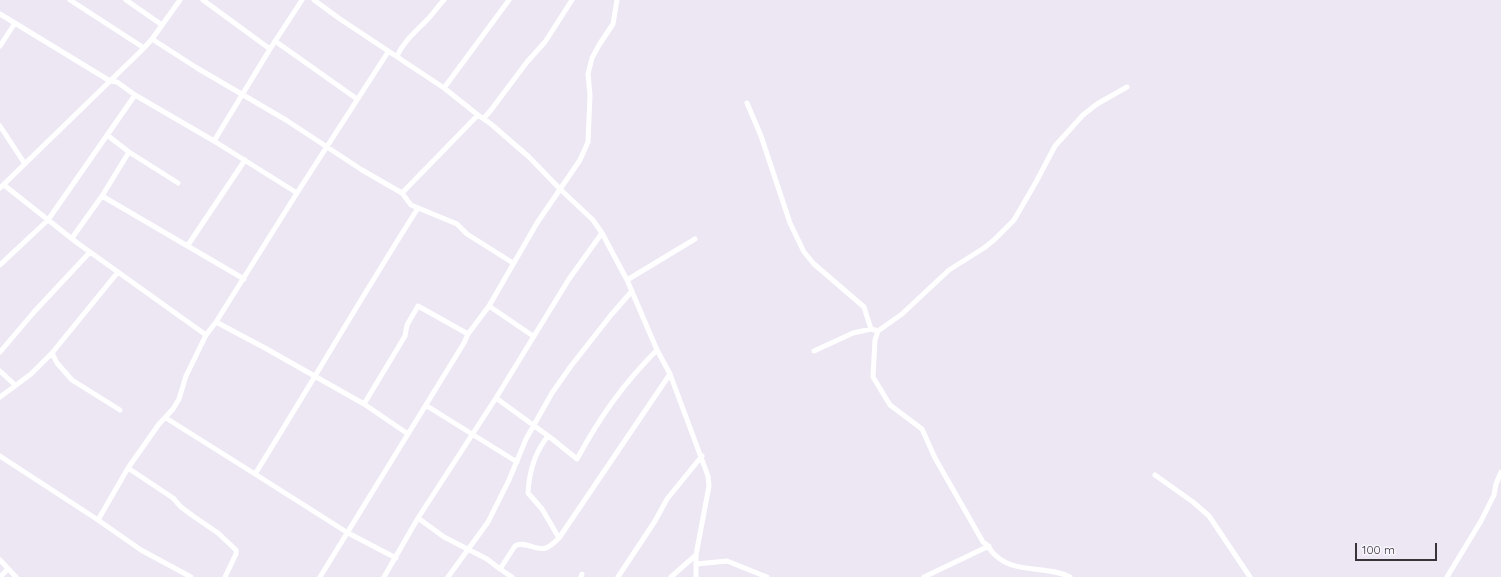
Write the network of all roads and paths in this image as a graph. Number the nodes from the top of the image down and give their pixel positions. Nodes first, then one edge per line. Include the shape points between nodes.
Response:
1 (70, 0) edge
2 (126, 0) edge
3 (180, 0) edge
4 (203, 0) edge
5 (302, 0) edge
6 (314, 0) edge
7 (444, 0) edge
8 (509, 0) edge
9 (572, 0) edge
10 (617, 0) edge
11 (0, 14) edge
12 (15, 23) junction
13 (162, 24) junction
14 (152, 39) junction
15 (274, 41) junction
16 (0, 46) edge
17 (144, 48) junction
18 (270, 49) junction
19 (388, 52) junction
20 (397, 56) junction
21 (110, 81) junction
22 (444, 88) junction
23 (1127, 88) dead end
24 (135, 95) junction
25 (242, 95) junction
26 (357, 99) junction
27 (747, 103) dead end
28 (478, 115) junction
29 (484, 118) junction
30 (0, 126) edge
31 (107, 135) junction
32 (214, 141) junction
33 (327, 147) junction
34 (129, 152) junction
35 (245, 160) junction
36 (25, 164) junction
37 (178, 183) dead end
38 (2, 186) edge
39 (560, 189) junction
40 (402, 193) junction
41 (297, 194) junction
42 (102, 196) junction
43 (418, 208) junction
44 (48, 220) junction
45 (602, 233) junction
46 (72, 238) junction
47 (695, 239) dead end
48 (188, 246) junction
49 (90, 252) junction
50 (513, 262) junction
51 (0, 265) edge
52 (118, 272) junction
53 (244, 279) junction
54 (627, 280) junction
55 (632, 291) junction
56 (489, 306) junction
57 (216, 322) junction
58 (871, 328) junction
59 (878, 331) junction
60 (468, 334) junction
61 (206, 335) junction
62 (533, 336) junction
63 (657, 350) junction
64 (814, 351) dead end
65 (0, 352) edge
66 (52, 353) junction
67 (0, 371) edge
68 (670, 374) junction
69 (315, 377) junction
70 (15, 385) junction
71 (0, 397) edge
72 (496, 398) junction
73 (364, 404) junction
74 (426, 406) junction
75 (120, 410) dead end
76 (166, 418) junction
77 (534, 426) junction
78 (408, 434) junction
79 (472, 434) junction
80 (548, 436) junction
81 (0, 456) edge
82 (702, 456) junction
83 (517, 462) junction
84 (128, 468) junction
85 (1501, 472) edge
86 (255, 474) junction
87 (1155, 475) dead end
88 (418, 518) junction
89 (98, 520) junction
90 (348, 533) junction
91 (559, 538) junction
92 (989, 546) junction
93 (469, 549) junction
94 (696, 555) junction
95 (396, 558) junction
96 (0, 560) edge
97 (696, 564) junction
98 (8, 569) junction
99 (500, 569) junction
100 (183, 575) edge
101 (509, 576) edge
102 (0, 577) edge
103 (16, 577) edge
104 (191, 577) edge
105 (225, 577) edge
106 (320, 577) edge
107 (384, 577) edge
108 (448, 577) edge
109 (618, 577) edge
110 (672, 577) edge
111 (696, 577) edge
112 (767, 577) edge
113 (924, 577) edge
114 (1070, 577) edge
115 (1250, 577) edge
116 (1447, 577) edge

1 - 17 street
2 - 13 street
3 - 13 street
4 - 18 street
5 - 15 street
6 - 19 street
7 - 20 street via 411,34
8 - 22 street
9 - 29 street via 545,42
10 - 39 street via 613,24 592,58 588,74 588,142 580,160
11 - 12 street
12 - 16 street
12 - 21 street
13 - 14 street
14 - 17 street
14 - 25 street
15 - 18 street
15 - 26 street
17 - 21 street
18 - 25 street
19 - 20 street
19 - 26 street
20 - 22 street
21 - 24 street via 117,82
21 - 36 street
22 - 28 street
23 - 59 street via 1097,104 1083,115 1055,146 1016,216 994,240 949,270 902,314
24 - 31 street
24 - 32 street
25 - 32 street
25 - 33 street
26 - 33 street
27 - 58 street via 761,136 790,223 804,252 814,264 864,307
28 - 29 street
28 - 40 street
29 - 39 street via 529,157
30 - 36 street
31 - 34 street
31 - 44 street
32 - 35 street
33 - 40 street
33 - 41 street
34 - 37 street
34 - 42 street
35 - 41 street
35 - 48 street
36 - 38 street
38 - 44 street
39 - 45 street via 593,220
39 - 50 street
40 - 43 street via 411,205
41 - 53 street
42 - 46 street
42 - 48 street
43 - 50 street via 457,224 467,234
43 - 69 street
44 - 46 street
44 - 51 street
45 - 54 street
45 - 62 street
46 - 49 street
47 - 54 street
48 - 53 street
49 - 52 street
49 - 65 street
50 - 56 street
52 - 61 street
52 - 66 street
53 - 57 street
54 - 55 street
55 - 63 street
55 - 77 street via 571,366 552,393
56 - 60 street
56 - 62 street
57 - 61 street
57 - 69 street
58 - 59 street
58 - 64 street
59 - 92 street via 873,377 878,387 890,405 922,429 935,458 977,532
60 - 73 street via 418,306 407,324 399,346
60 - 74 street
61 - 76 street via 186,376 179,399
62 - 72 street
63 - 68 street
63 - 80 street via 619,392 577,458
66 - 70 street via 31,374
66 - 75 street via 72,380
67 - 70 street
68 - 82 street
68 - 91 street
69 - 73 street
69 - 86 street
70 - 71 street
72 - 77 street
72 - 79 street
73 - 78 street
74 - 78 street
74 - 79 street
76 - 84 street
76 - 86 street
77 - 80 street
77 - 83 street
78 - 90 street
79 - 83 street
79 - 88 street
80 - 91 street via 541,444 534,461 528,493 542,508
81 - 89 street
82 - 94 street via 709,486
82 - 109 street via 667,499
83 - 93 street via 488,522
84 - 89 street
84 - 105 street via 173,498 236,550
85 - 116 street via 1494,495 1481,521
86 - 90 street
87 - 115 street via 1209,516
88 - 93 street
88 - 95 street
89 - 100 street
90 - 95 street
90 - 106 street
91 - 99 street via 545,548 538,549 517,544
92 - 113 street
92 - 114 street via 994,554 1012,565
93 - 99 street
93 - 108 street
94 - 97 street
94 - 110 street
95 - 107 street
96 - 98 street
97 - 111 street
97 - 112 street via 727,561
98 - 102 street
98 - 103 street
99 - 101 street
100 - 104 street

